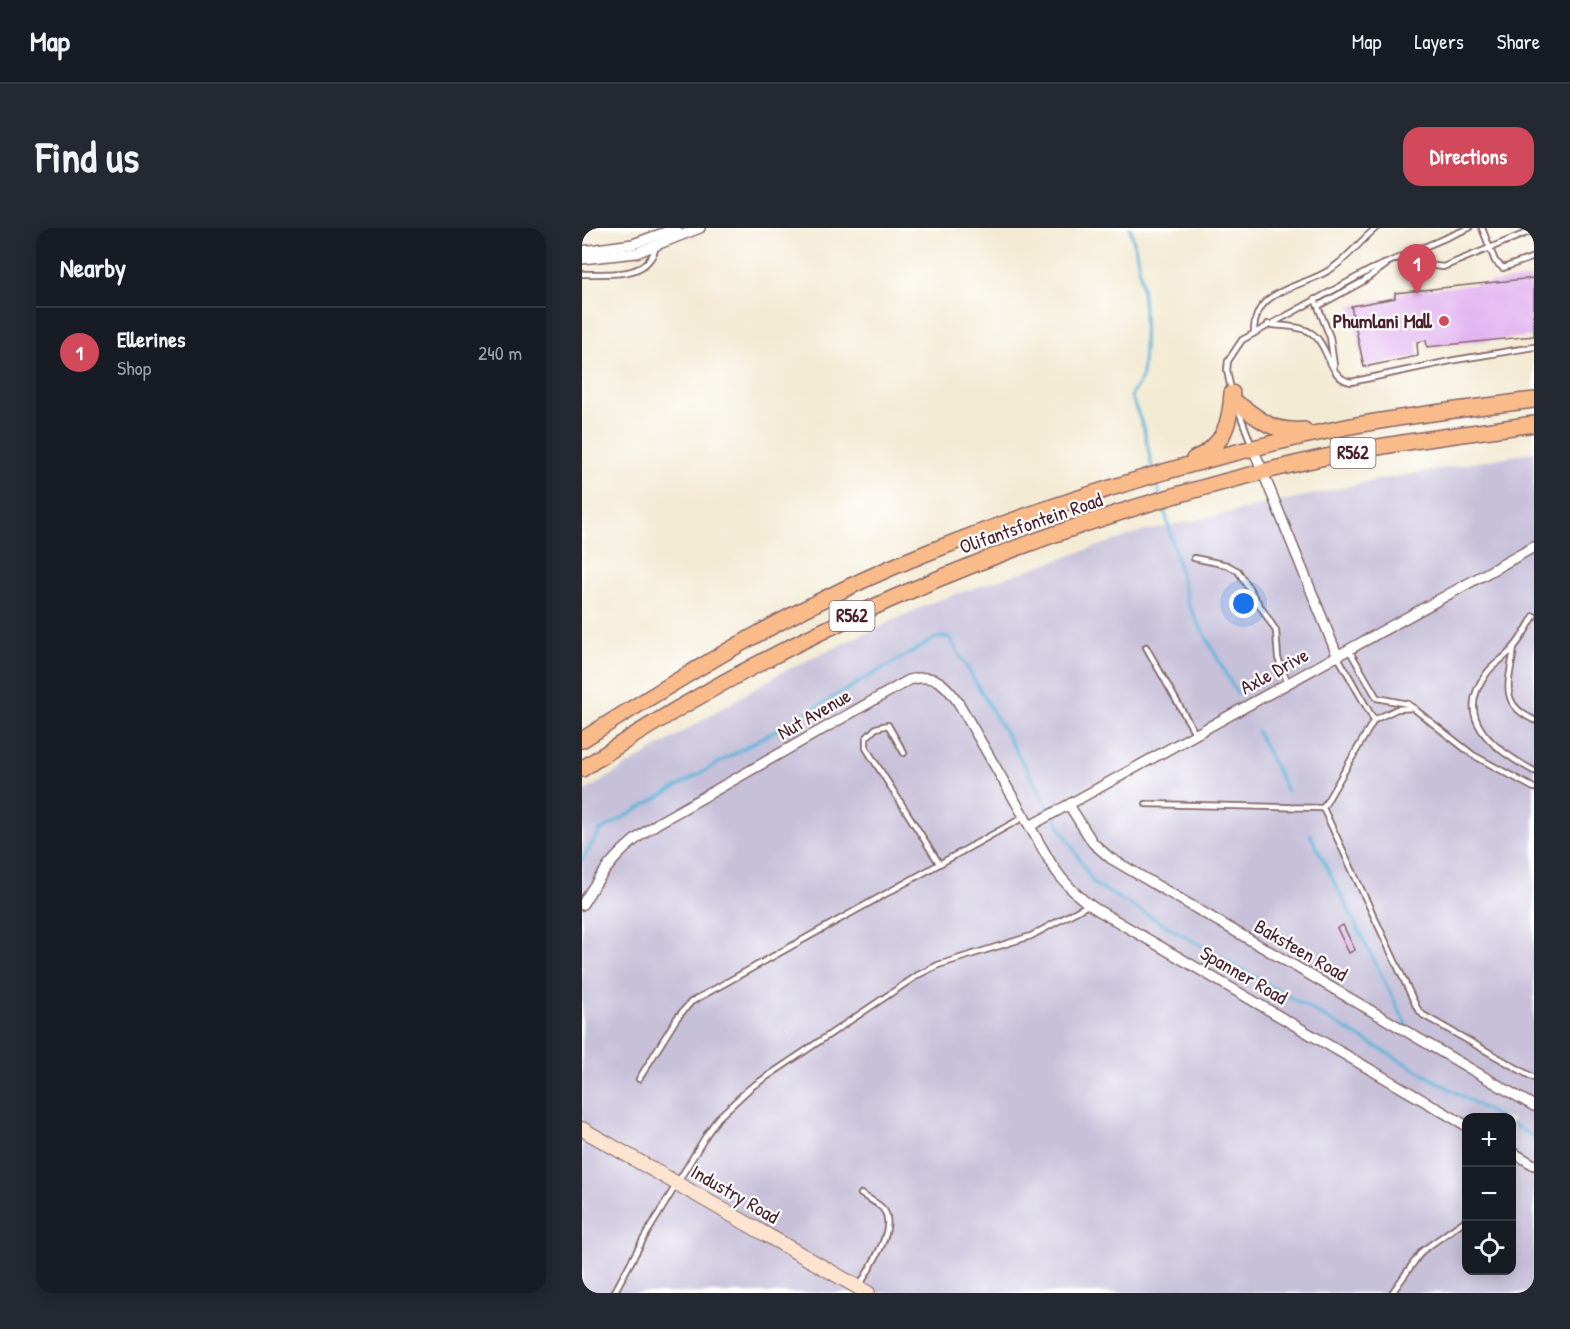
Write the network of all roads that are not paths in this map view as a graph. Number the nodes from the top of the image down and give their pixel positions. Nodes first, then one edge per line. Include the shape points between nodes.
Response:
1 (677, 228) edge
2 (700, 228) edge
3 (1376, 228) edge
4 (1469, 228) edge
5 (1482, 228) edge
6 (1534, 230) edge
7 (656, 247) junction
8 (1490, 248) junction
9 (1418, 249) junction
10 (582, 251) edge
11 (1534, 258) edge
12 (582, 259) edge
13 (1390, 262) junction
14 (582, 274) edge
15 (1315, 299) junction
16 (1318, 306) junction
17 (1268, 324) junction
18 (1254, 332) junction
19 (1534, 347) edge
20 (1334, 368) junction
21 (1233, 397) junction
22 (1534, 400) edge
23 (1534, 424) edge
24 (1345, 428) junction
25 (1253, 448) junction
26 (1169, 470) junction
27 (1265, 473) junction
28 (1534, 547) edge
29 (1194, 558) dead end
30 (1534, 616) edge
31 (1146, 647) dead end
32 (1514, 648) junction
33 (1349, 650) junction
34 (1338, 657) junction
35 (1288, 684) junction
36 (1414, 708) junction
37 (1374, 720) junction
38 (1534, 720) edge
39 (1196, 735) junction
40 (582, 740) edge
41 (904, 753) dead end
42 (582, 769) edge
43 (1534, 771) edge
44 (1534, 788) edge
45 (1146, 804) dead end
46 (1069, 805) junction
47 (1323, 808) junction
48 (1024, 816) junction
49 (1030, 826) junction
50 (939, 863) junction
51 (582, 905) edge
52 (1088, 905) junction
53 (1534, 1078) edge
54 (639, 1079) dead end
55 (1534, 1106) edge
56 (1462, 1123) edge
57 (582, 1129) edge
58 (1516, 1155) edge
59 (1534, 1165) edge
60 (677, 1184) junction
61 (861, 1194) dead end
62 (1463, 1221) edge
63 (863, 1290) edge
64 (614, 1293) edge
65 (1392, 1293) edge

1 - 10 street via 633,244
2 - 7 street
3 - 18 lane via 1329,271 1281,291 1263,304 1254,318
4 - 9 lane
5 - 8 lane
6 - 8 lane
7 - 12 street via 610,258
7 - 14 lane via 648,263 636,271
8 - 9 lane via 1436,268 1427,265
8 - 11 lane via 1503,268
9 - 13 lane
13 - 15 lane
13 - 16 lane
15 - 16 lane
15 - 17 lane
16 - 20 lane via 1330,337
17 - 18 lane
17 - 20 lane via 1311,333
18 - 21 lane via 1229,356 1227,370
19 - 20 lane via 1355,382 1342,380
21 - 24 main road via 1276,429
21 - 25 lane
21 - 26 main road via 1221,440 1201,456
22 - 24 main road, Olifantsfontein Road / R562
23 - 27 main road, Olifantsfontein Road / R562 via 1385,446
24 - 25 main road, Olifantsfontein Road / R562
25 - 26 main road, Olifantsfontein Road / R562
25 - 27 street
26 - 40 main road, Olifantsfontein Road / R562 via 928,552 832,596 698,668
27 - 34 street
27 - 42 main road, Olifantsfontein Road / R562 via 1030,543 935,579 742,671
28 - 33 street, Axle Drive
29 - 35 lane via 1227,565 1238,572 1276,631 1278,658
30 - 32 lane
31 - 39 lane
32 - 38 lane via 1508,691 1511,705
32 - 43 lane via 1487,673 1473,699 1472,711 1484,734 1508,756
33 - 34 street, Axle Drive
33 - 36 lane via 1377,698
34 - 35 street, Axle Drive
34 - 37 lane
35 - 39 street, Axle Drive
36 - 37 lane via 1397,709
36 - 44 lane via 1473,755
37 - 47 lane
39 - 46 street, Axle Drive
41 - 50 lane via 888,725 876,728 866,738 866,748
45 - 47 lane
46 - 49 street, Axle Drive
46 - 55 street, Baksteen Road via 1093,843 1110,858
47 - 53 lane via 1417,1008
48 - 49 street, Nut Avenue
48 - 50 lane
48 - 51 street, Nut Avenue via 947,686 939,679 921,677 870,702 633,840 604,868
49 - 52 street, Spanner Road via 1065,884
50 - 54 lane via 691,1002
52 - 56 street, Spanner Road
52 - 60 lane via 1031,936 930,969 750,1088 718,1118
57 - 60 street, Industry Road
58 - 59 street
60 - 63 street, Industry Road
60 - 64 lane
61 - 63 lane via 882,1207 889,1228
62 - 65 lane via 1422,1251

